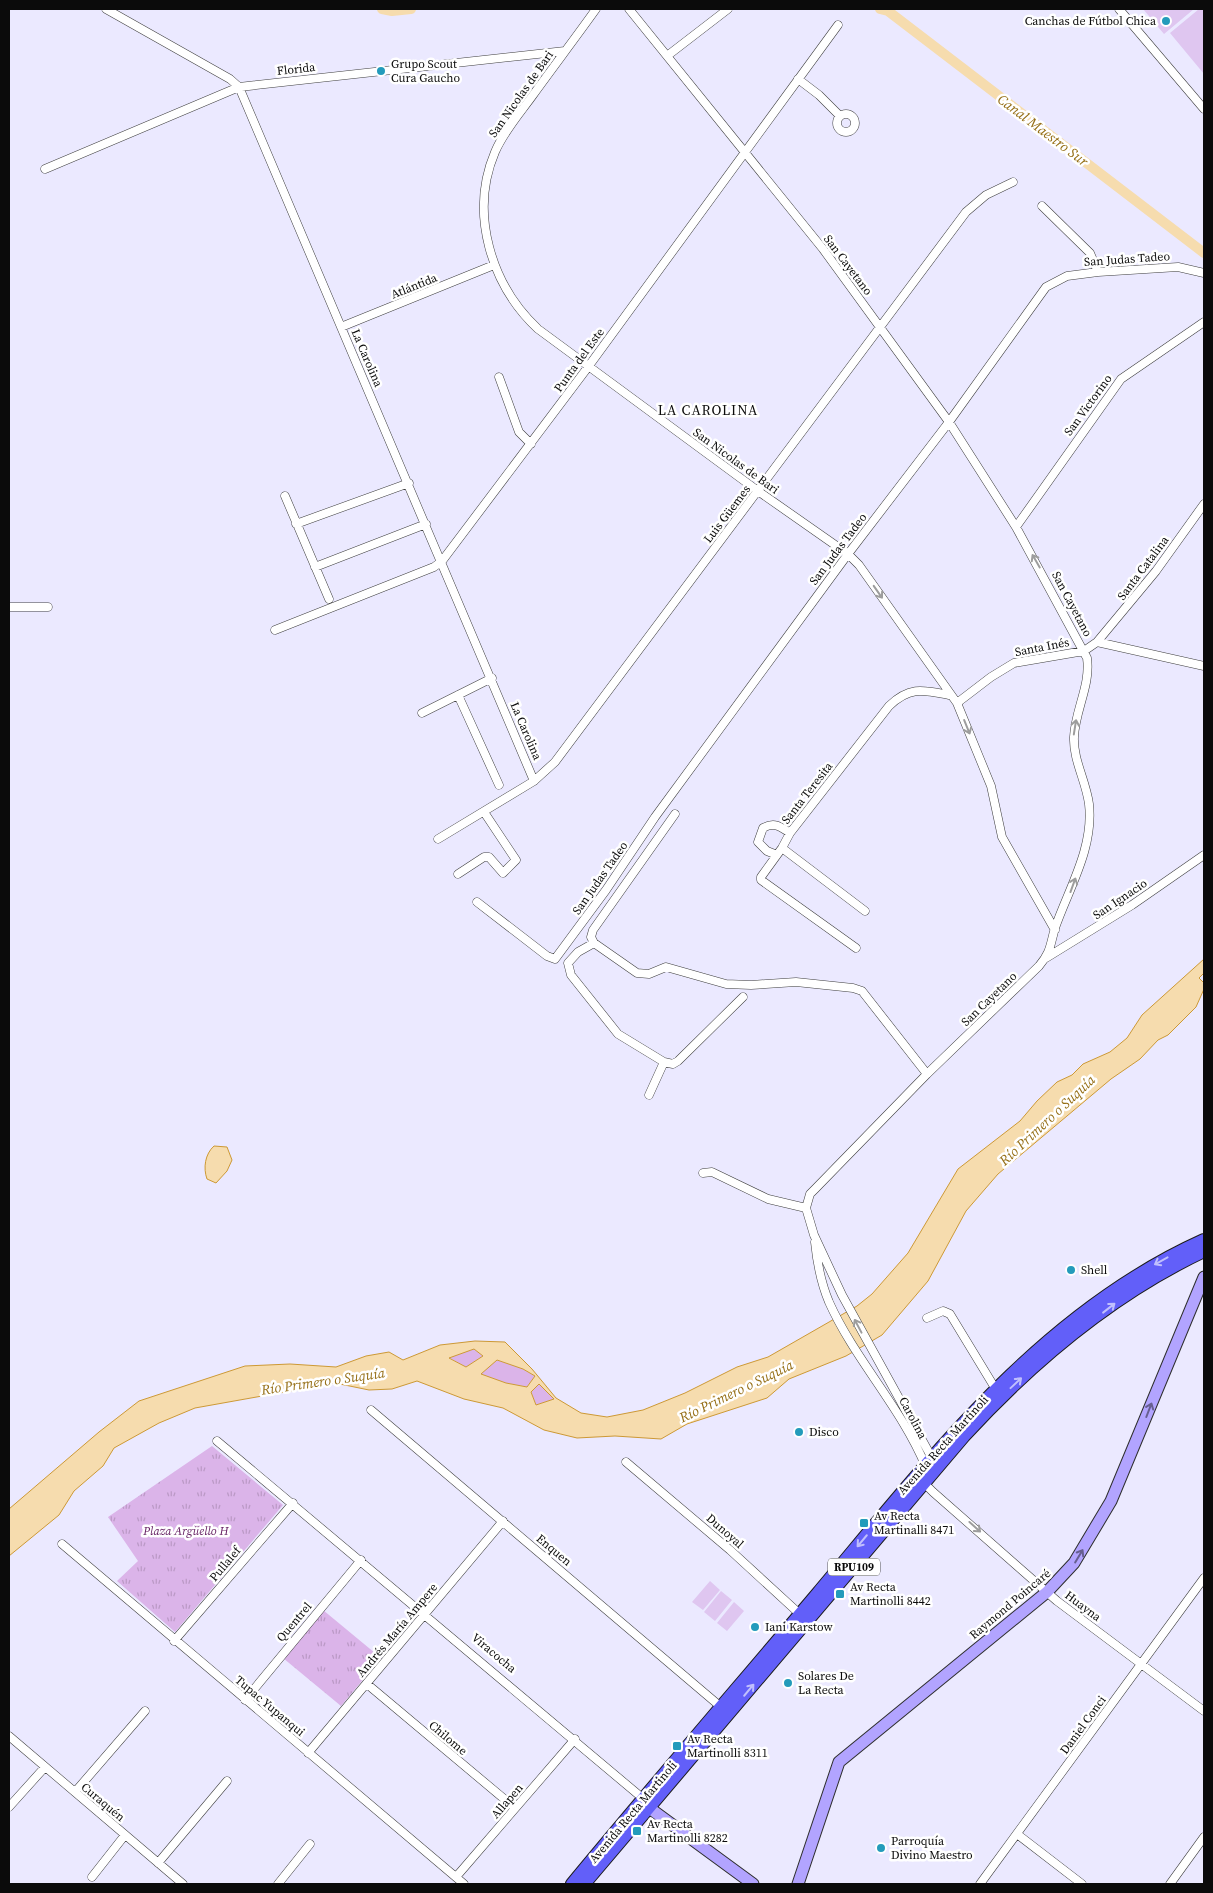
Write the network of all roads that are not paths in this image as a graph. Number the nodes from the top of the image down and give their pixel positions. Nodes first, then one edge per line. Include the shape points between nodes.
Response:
1 (106, 9) edge
2 (596, 9) edge
3 (629, 9) edge
4 (728, 9) edge
5 (1119, 9) edge
6 (838, 25) dead end
7 (566, 51) junction
8 (667, 56) junction
9 (798, 79) junction
10 (239, 87) junction
11 (1204, 109) edge
12 (840, 116) dead end
13 (745, 152) junction
14 (45, 169) dead end
15 (1013, 182) dead end
16 (1042, 206) dead end
17 (494, 266) junction
18 (1098, 272) junction
19 (1204, 272) edge
20 (1204, 322) edge
21 (341, 326) junction
22 (880, 326) junction
23 (588, 367) junction
24 (499, 377) dead end
25 (949, 422) junction
26 (531, 444) junction
27 (409, 483) junction
28 (758, 491) junction
29 (285, 496) dead end
30 (1204, 504) edge
31 (296, 524) junction
32 (426, 524) junction
33 (1016, 527) junction
34 (848, 554) junction
35 (442, 561) junction
36 (315, 568) junction
37 (329, 599) dead end
38 (9, 607) edge
39 (48, 607) dead end
40 (275, 630) dead end
41 (1097, 642) junction
42 (1084, 651) junction
43 (1204, 666) edge
44 (492, 678) junction
45 (458, 694) junction
46 (949, 695) junction
47 (957, 703) junction
48 (422, 713) dead end
49 (534, 781) junction
50 (499, 785) dead end
51 (484, 812) junction
52 (674, 814) dead end
53 (790, 833) junction
54 (438, 839) dead end
55 (780, 852) junction
56 (1204, 855) edge
57 (458, 874) dead end
58 (477, 902) dead end
59 (865, 911) dead end
60 (1055, 930) junction
61 (594, 943) junction
62 (856, 948) dead end
63 (1046, 958) junction
64 (743, 997) dead end
65 (664, 1062) junction
66 (927, 1074) junction
67 (649, 1096) dead end
68 (703, 1173) dead end
69 (806, 1208) junction
70 (814, 1235) junction
71 (1204, 1240) edge
72 (1204, 1251) edge
73 (1204, 1277) edge
74 (833, 1279) junction
75 (823, 1284) junction
76 (927, 1318) dead end
77 (995, 1388) junction
78 (372, 1410) dead end
79 (217, 1441) dead end
80 (626, 1462) dead end
81 (928, 1470) junction
82 (293, 1503) junction
83 (503, 1522) junction
84 (62, 1544) dead end
85 (361, 1560) junction
86 (1204, 1578) edge
87 (1048, 1592) junction
88 (425, 1614) junction
89 (804, 1617) junction
90 (174, 1641) junction
91 (1142, 1664) junction
92 (367, 1684) junction
93 (245, 1700) junction
94 (721, 1707) junction
95 (145, 1711) dead end
96 (1204, 1711) edge
97 (9, 1736) edge
98 (575, 1739) junction
99 (308, 1753) junction
100 (45, 1767) junction
101 (227, 1781) dead end
102 (75, 1792) junction
103 (646, 1802) junction
104 (9, 1807) edge
105 (515, 1808) junction
106 (1017, 1834) junction
107 (125, 1835) junction
108 (1204, 1838) edge
109 (310, 1844) dead end
110 (158, 1863) junction
111 (92, 1877) dead end
112 (456, 1877) junction
113 (183, 1884) edge
114 (278, 1884) edge
115 (464, 1884) edge
116 (572, 1884) edge
117 (584, 1884) edge
118 (753, 1884) edge
119 (798, 1884) edge
120 (980, 1884) edge
121 (1082, 1884) edge
122 (1170, 1884) edge

1 - 10 street
2 - 7 street, San Nicolas de Bari
3 - 8 street, San Cayetano
4 - 8 street
5 - 11 street
6 - 9 street, Punta del Este
7 - 10 street, Florida
7 - 17 street, San Nicolas de Bari via 511,124 491,163 484,209
8 - 13 street, San Cayetano
9 - 12 street
9 - 13 street, Punta del Este
10 - 14 street, Florida
10 - 21 street, La Carolina
13 - 22 street, San Cayetano
13 - 23 street, Punta del Este
15 - 22 street, Luis Güemes via 986,195 966,212
16 - 18 street via 1090,253
17 - 21 street, Atlántida
17 - 23 street, San Nicolas de Bari via 504,288 524,316
18 - 19 street, San Judas Tadeo via 1178,266
18 - 25 street, San Judas Tadeo via 1067,276 1046,287
20 - 33 street, San Victorino via 1121,379
21 - 27 street, La Carolina
22 - 25 street, San Cayetano
22 - 28 street, Luis Güemes
23 - 26 street, Punta del Este
23 - 28 street, San Nicolas de Bari
24 - 26 street via 519,432
25 - 33 street, San Cayetano
25 - 34 street, San Judas Tadeo
26 - 35 street, Punta del Este
27 - 31 street
27 - 32 street, La Carolina
28 - 34 street, San Nicolas de Bari
28 - 49 street, Luis Güemes via 556,762
29 - 31 street
30 - 41 street, Santa Catalina via 1156,571
31 - 36 street
32 - 35 street, La Carolina
32 - 36 street
42 -> 33 street, San Cayetano
34 -> 46 street, San Nicolas de Bari
34 - 58 street, San Judas Tadeo via 555,959
35 - 40 street, Punta del Este
35 - 44 street, La Carolina
36 - 37 street
38 - 39 street
41 - 42 street
41 - 43 street
42 - 47 street, Santa Inés via 1014,663
60 -> 42 street, San Cayetano via 1086,846 1089,802 1074,749 1076,721 1088,673
44 - 45 street
44 - 49 street, La Carolina
45 - 48 street
45 - 50 street
46 - 47 street, San Nicolas de Bari
46 - 53 street, Santa Teresita via 916,691 899,696
47 -> 60 street, San Nicolas de Bari via 991,786 1002,837
49 - 51 street, Luis Güemes
51 - 54 street, Luis Güemes
51 - 57 street via 516,860 503,872 489,857 484,857
52 - 61 street via 593,930 591,937
53 - 55 street, Santa Teresita
53 - 55 street via 771,824 763,828 758,842 767,851
55 - 59 street
55 - 62 street, Santa Teresita via 761,880
56 - 63 street, San Ignacio via 1132,905
60 - 63 street, San Cayetano
61 - 65 street via 571,959 568,967 571,975 618,1034
61 - 66 street via 642,975 666,967 726,984 796,982 862,991
63 - 66 street, San Cayetano
64 - 65 street via 678,1062
65 - 67 street
66 - 69 street, San Cayetano via 810,1194
68 - 69 street via 712,1172 768,1199
69 - 70 street
70 - 74 street
70 - 75 street
71 -> 77 main road, Avenida Recta Martinoli / RPU109 via 1159,1262 1108,1295
81 -> 72 main road, Avenida Recta Martinoli / RPU109 via 946,1458 994,1405 1046,1357 1126,1295
87 -> 73 street, Raymond Poincaré via 1074,1563 1111,1501
74 - 75 street
81 -> 74 street, Carolina
75 - 81 street, Carolina via 829,1302 864,1363 887,1395
76 - 77 street via 943,1311 950,1314
77 - 81 main road, Avenida Recta Martinoli / RPU109
78 - 83 street, Enquen
79 - 82 street, Viracocha
80 - 89 street, Dunoyal
81 -> 87 street, Huayna
81 -> 89 main road, Avenida Recta Martinoli / RPU109
81 - 89 main road, Avenida Recta Martinoli / RPU109 via 891,1523
82 - 85 street, Viracocha
82 - 90 street, Pullalef
83 - 88 street, Andrés María Ampere
83 - 94 street, Enquen
84 - 90 street, Tupac Yupanqui
85 - 88 street, Viracocha
85 - 93 street, Quentrel
86 - 91 street, Daniel Conci
87 - 91 street, Huayna
87 - 119 street, Raymond Poincaré via 839,1762
88 - 92 street, Andrés María Ampere
88 - 98 street, Viracocha
89 - 94 main road, Avenida Recta Martinoli / RPU109
103 -> 89 main road, Avenida Recta Martinoli / RPU109
90 - 93 street, Tupac Yupanqui
91 - 96 street, Huayna
91 - 106 street, Daniel Conci
92 - 99 street, Andrés María Ampere
92 - 105 street, Chilome
93 - 99 street, Tupac Yupanqui
94 - 103 main road, Avenida Recta Martinoli / RPU109
95 - 102 street
97 - 100 street, Curaquén
98 - 103 street, Viracocha
98 - 105 street, Allapen
99 - 112 street, Tupac Yupanqui
100 - 102 street, Curaquén
100 - 104 street
101 - 110 street
102 - 107 street, Curaquén
103 - 116 main road, Avenida Recta Martinoli / RPU109
103 - 117 main road, Avenida Recta Martinoli / RPU109
103 - 118 street, Viracocha
105 - 112 street, Allapen
106 - 120 street, Daniel Conci
106 - 121 street
107 - 110 street, Curaquén
107 - 111 street
108 - 122 street
109 - 114 street
110 - 113 street, Curaquén
112 - 115 street, Tupac Yupanqui

